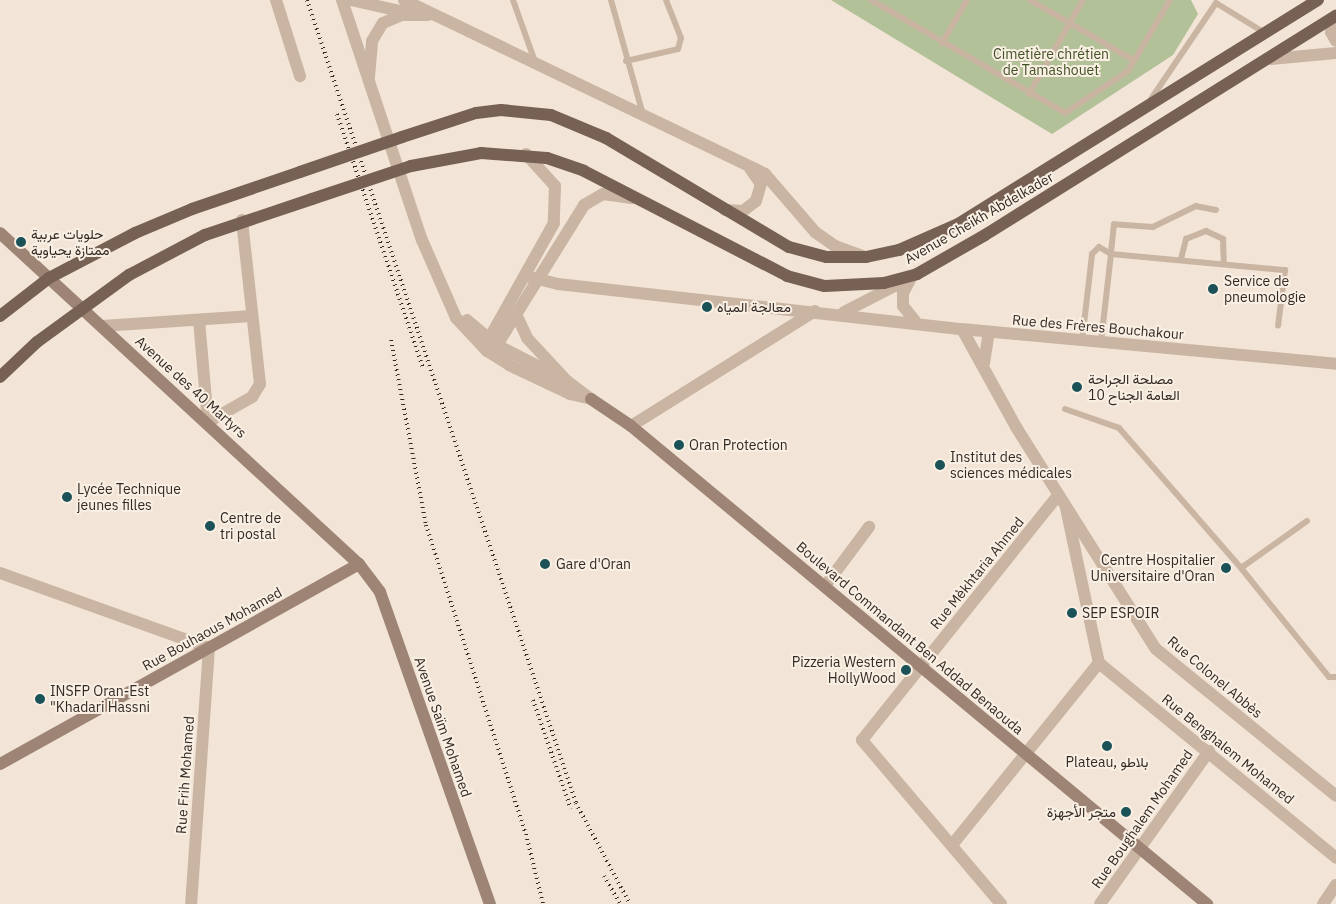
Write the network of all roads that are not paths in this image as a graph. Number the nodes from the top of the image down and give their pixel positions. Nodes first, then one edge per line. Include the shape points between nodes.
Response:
1 (276, 0) edge
2 (342, 0) edge
3 (351, 0) edge
4 (404, 0) edge
5 (411, 0) edge
6 (513, 0) edge
7 (611, 0) edge
8 (666, 0) edge
9 (871, 0) edge
10 (968, 0) edge
11 (1030, 0) edge
12 (1083, 0) edge
13 (1170, 0) edge
14 (1318, 0) edge
15 (1215, 1) edge
16 (415, 14) junction
17 (438, 16) junction
18 (1336, 17) edge
19 (1070, 24) junction
20 (1265, 33) junction
21 (1336, 41) edge
22 (942, 43) junction
23 (1279, 52) junction
24 (1336, 53) edge
25 (534, 59) junction
26 (626, 60) junction
27 (1133, 60) junction
28 (1262, 63) junction
29 (300, 76) dead end
30 (370, 90) junction
31 (1028, 94) junction
32 (642, 111) junction
33 (1140, 111) junction
34 (526, 154) junction
35 (746, 165) junction
36 (646, 202) junction
37 (723, 210) junction
38 (1216, 210) dead end
39 (242, 220) junction
40 (1, 237) edge
41 (1111, 254) junction
42 (866, 257) junction
43 (1181, 259) junction
44 (1224, 264) junction
45 (917, 274) junction
46 (49, 278) junction
47 (531, 278) junction
48 (563, 284) junction
49 (528, 294) junction
50 (82, 307) junction
51 (815, 311) junction
52 (842, 313) junction
53 (516, 314) junction
54 (0, 316) edge
55 (252, 316) junction
56 (199, 320) junction
57 (915, 321) junction
58 (102, 326) junction
59 (1278, 326) dead end
60 (962, 329) junction
61 (989, 332) junction
62 (1082, 340) junction
63 (1101, 342) junction
64 (491, 345) junction
65 (984, 362) junction
66 (1336, 364) edge
67 (0, 377) edge
68 (567, 380) junction
69 (591, 399) junction
70 (1065, 409) dead end
71 (208, 422) junction
72 (631, 426) junction
73 (1058, 495) junction
74 (1066, 508) junction
75 (1307, 520) dead end
76 (869, 527) dead end
77 (359, 564) junction
78 (1241, 568) junction
79 (0, 573) edge
80 (825, 586) junction
81 (209, 648) junction
82 (1099, 663) junction
83 (920, 667) junction
84 (1336, 677) edge
85 (1208, 751) junction
86 (1027, 754) junction
87 (0, 764) edge
88 (1336, 796) edge
89 (952, 845) junction
90 (1140, 847) junction
91 (1336, 858) edge
92 (1336, 885) edge
93 (1204, 903) edge
94 (191, 904) edge
95 (490, 904) edge
96 (1001, 904) edge
97 (1100, 904) edge
98 (1323, 904) edge

1 - 29 street
2 - 30 street, Boulevard Commandant Ben Addad Benaouda
3 - 16 street
4 - 17 street
5 - 17 street
6 - 25 lane
7 - 26 lane
8 - 26 lane via 681,38 678,50
9 - 22 lane
10 - 22 lane
11 - 19 lane
12 - 19 lane
13 - 27 lane
14 - 20 main road, Avenue Cheikh Abdelkader
15 - 20 lane
15 - 33 lane
16 - 17 street
16 - 30 street via 391,18 376,30 370,53
17 - 25 street
18 - 21 street via 1331,32
18 - 23 main road, Avenue Cheikh Abdelkader
19 - 27 lane
19 - 31 lane
20 - 23 main road
20 - 33 main road, Avenue Cheikh Abdelkader
22 - 31 lane
23 - 28 main road, Avenue Cheikh Abdelkader
24 - 28 street via 1292,54
25 - 32 street
26 - 32 lane
27 - 31 lane via 1128,70 1065,113
28 - 45 main road, Avenue Cheikh Abdelkader
30 - 64 street, Boulevard Commandant Ben Addad Benaouda via 422,240 450,304
32 - 35 street
33 - 42 main road, Avenue Cheikh Abdelkader via 958,224 900,250
34 - 36 main road, Avenue Cheikh Abdelkader via 564,162
34 - 39 main road, Avenue Cheikh Abdelkader, bridge via 464,155 411,166
34 - 47 street via 550,179 557,196 552,228
35 - 37 street via 761,184 756,201 744,211
35 - 42 street via 775,180 824,240
36 - 45 main road, Avenue Cheikh Abdelkader via 756,262 807,282 868,286
36 - 47 street via 614,194 594,198 578,212
37 - 42 main road, Avenue Cheikh Abdelkader via 806,254
37 - 46 main road, Avenue Cheikh Abdelkader, bridge via 606,138 551,115 501,110 476,113 192,208
38 - 41 lane via 1196,206 1153,227 1114,224
39 - 50 main road, Avenue Cheikh Abdelkader via 174,249
39 - 55 street
40 - 46 main road, Avenue des 40 Martyrs
41 - 43 lane
41 - 62 lane via 1099,247 1092,254
41 - 63 lane
43 - 44 lane
43 - 44 lane via 1186,239 1206,231 1223,239
44 - 59 lane via 1285,270
45 - 52 street via 883,296
45 - 57 street via 902,299 904,311
46 - 50 main road, Avenue des 40 Martyrs
46 - 54 main road, Avenue Cheikh Abdelkader
47 - 48 street
47 - 49 street
47 - 64 street
48 - 49 street
48 - 51 street
49 - 53 street
50 - 58 main road, Avenue des 40 Martyrs
50 - 67 main road, Avenue Cheikh Abdelkader
51 - 52 street
51 - 72 street
52 - 57 street
53 - 64 street
53 - 68 street via 527,338
55 - 56 street
55 - 71 street via 260,384 252,397
56 - 58 street
56 - 71 street
57 - 60 street, Rue des Frères Bouchakour
58 - 71 main road, Avenue des 40 Martyrs
60 - 61 street, Rue des Frères Bouchakour
60 - 65 street, Rue Colonel Abbès
61 - 62 street, Rue des Frères Bouchakour
61 - 65 street
62 - 63 street, Rue des Frères Bouchakour
63 - 66 street, Rue des Frères Bouchakour
64 - 68 street, Boulevard Commandant Ben Addad Benaouda
64 - 69 street, Boulevard Commandant Ben Addad Benaouda via 570,394
65 - 73 street, Rue Colonel Abbès
68 - 69 street, Boulevard Commandant Ben Addad Benaouda
69 - 72 main road, Boulevard Commandant Ben Addad Benaouda
70 - 78 lane via 1119,428
71 - 77 main road, Avenue des 40 Martyrs
72 - 80 main road, Boulevard Commandant Ben Addad Benaouda
73 - 74 street, Rue Colonel Abbès
73 - 83 street, Rue Mèkhtaria Ahmed
74 - 82 street
74 - 88 street, Rue Colonel Abbès via 1156,649
75 - 78 lane
76 - 80 street
77 - 81 main road, Rue Bouhaous Mohamed
77 - 95 main road, Avenue Saïm Mohamed via 380,592
78 - 84 lane via 1329,677
79 - 81 street
80 - 83 main road, Boulevard Commandant Ben Addad Benaouda
81 - 87 main road, Rue Bouhaous Mohamed
81 - 94 street, Rue Frih Mohamed
82 - 85 street, Rue Benghalem Mohamed
82 - 86 street
83 - 86 main road, Boulevard Commandant Ben Addad Benaouda
83 - 89 street, Rue Mèkhtaria Ahmed via 862,740
85 - 90 street, Rue Boughalem Mohamed
85 - 91 street, Rue Benghalem Mohamed
86 - 89 street
86 - 90 main road, Boulevard Commandant Ben Addad Benaouda
89 - 96 street
90 - 93 main road, Boulevard Commandant Ben Addad Benaouda
90 - 97 street, Rue Boughalem Mohamed
92 - 98 street

